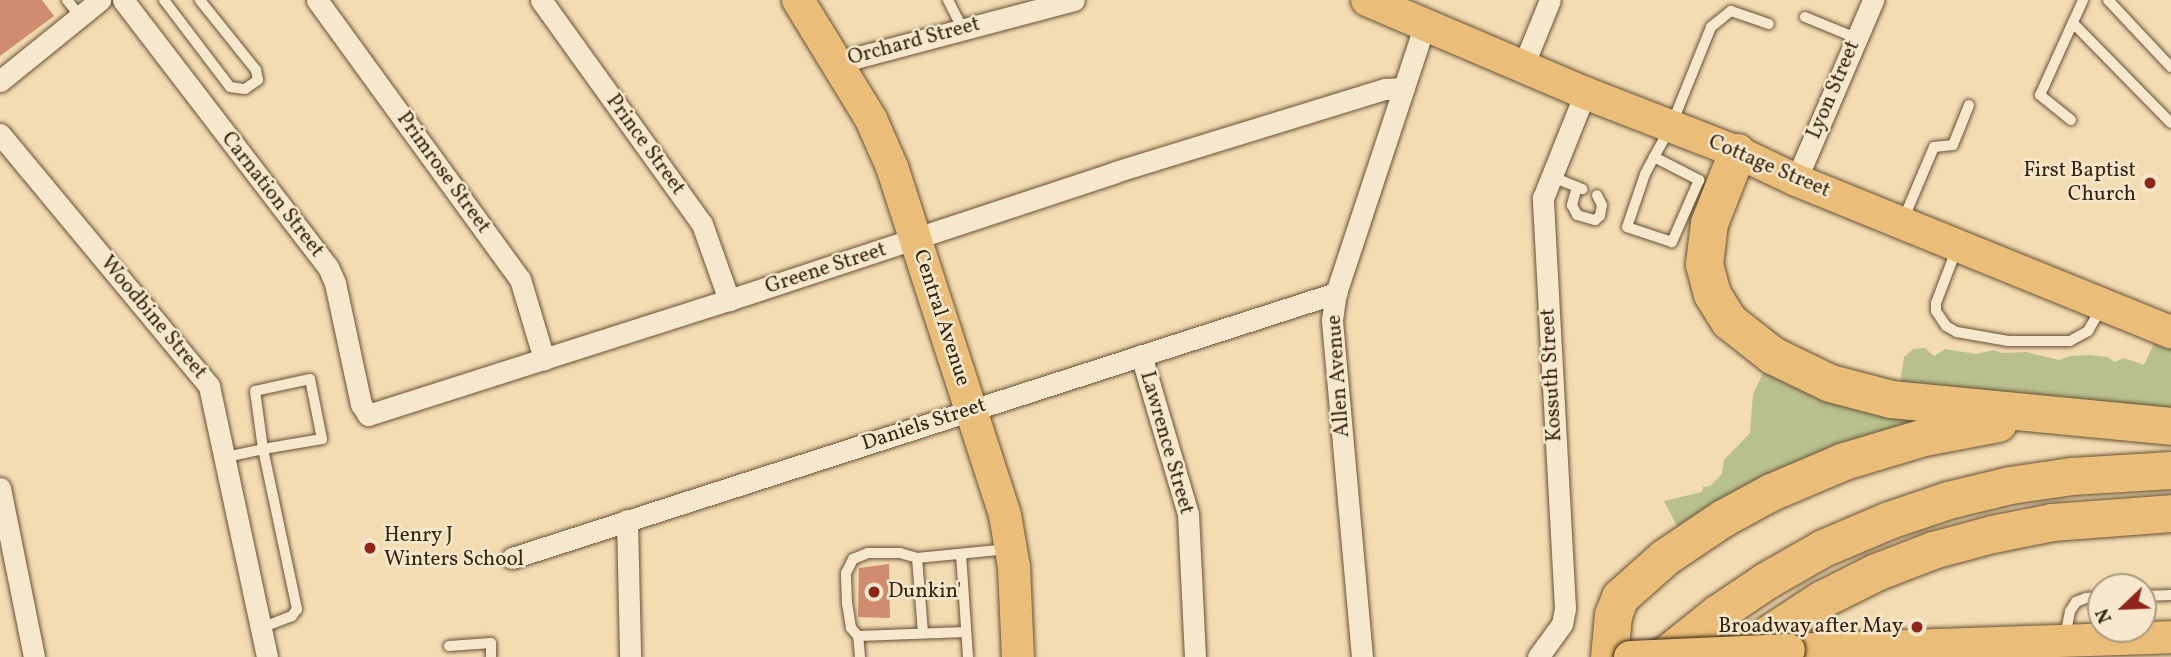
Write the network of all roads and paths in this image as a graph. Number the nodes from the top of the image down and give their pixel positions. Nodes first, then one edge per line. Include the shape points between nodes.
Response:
1 (100, 0) edge
2 (123, 0) edge
3 (163, 0) edge
4 (200, 0) edge
5 (317, 0) edge
6 (541, 0) edge
7 (798, 0) edge
8 (948, 0) edge
9 (1074, 0) edge
10 (1367, 0) edge
11 (1550, 0) edge
12 (2083, 0) edge
13 (2108, 0) edge
14 (1868, 1) edge
15 (73, 8) edge
16 (1805, 17) dead end
17 (2073, 23) junction
18 (1425, 24) junction
19 (1769, 24) dead end
20 (963, 29) junction
21 (1856, 38) junction
22 (836, 63) junction
23 (1523, 66) junction
24 (2171, 67) edge
25 (0, 81) edge
26 (1404, 88) junction
27 (1585, 93) junction
28 (1969, 105) dead end
29 (2071, 120) dead end
30 (2171, 123) edge
31 (1671, 127) junction
32 (0, 134) edge
33 (1737, 152) junction
34 (1654, 157) junction
35 (1550, 176) junction
36 (1796, 180) junction
37 (1597, 195) dead end
38 (1902, 223) junction
39 (915, 240) junction
40 (1958, 246) junction
41 (1336, 293) junction
42 (729, 300) junction
43 (2103, 305) junction
44 (2171, 332) edge
45 (1141, 355) junction
46 (544, 359) junction
47 (970, 410) junction
48 (368, 415) joint
49 (2061, 417) junction
50 (2171, 426) edge
51 (263, 449) junction
52 (226, 457) junction
53 (2171, 470) edge
54 (0, 488) edge
55 (2171, 513) edge
56 (626, 520) junction
57 (1012, 549) junction
58 (961, 554) junction
59 (512, 558) dead end
60 (917, 558) junction
61 (2087, 598) edge
62 (261, 628) junction
63 (923, 632) junction
64 (966, 632) junction
65 (858, 636) junction
66 (2065, 641) junction
67 (2155, 644) edge
68 (449, 646) dead end
69 (1803, 652) edge
70 (34, 657) edge
71 (267, 657) edge
72 (491, 657) edge
73 (630, 657) edge
74 (860, 657) edge
75 (968, 657) edge
76 (1018, 657) edge
77 (1195, 657) edge
78 (1362, 657) edge
79 (1538, 657) edge
80 (1609, 657) edge
81 (1629, 657) edge
82 (1663, 657) edge
83 (1733, 657) edge

1 - 15 street
2 - 48 street, Carnation Street via 328,267 361,404
3 - 4 lane via 230,88 245,89 258,80 256,70
5 - 46 street, Primrose Street via 520,279
6 - 42 street, Prince Street via 702,224
7 - 22 main road, Central Avenue
8 - 20 lane
9 - 20 street, Orchard Street
10 - 18 main road, Cottage Street
11 - 23 street
12 - 17 lane
13 - 24 lane
14 - 21 street, Lyon Street
15 - 25 street
16 - 21 lane
17 - 29 lane via 2040,95
17 - 30 lane
18 - 23 main road, Cottage Street
18 - 26 street, Allen Avenue
19 - 31 lane via 1731,11 1711,27
20 - 22 street, Orchard Street
21 - 36 street, Lyon Street
22 - 39 main road, Central Avenue via 883,143
23 - 27 main road, Cottage Street
26 - 39 street, Greene Street via 1385,89 1115,172
26 - 41 street, Allen Avenue
27 - 31 main road, Cottage Street
27 - 35 street, Kossuth Street
28 - 38 lane via 1953,145 1934,147
31 - 33 main road, Cottage Street
31 - 34 lane
32 - 52 street, Woodbine Street via 204,377 213,396
33 - 36 main road, Cottage Street
33 - 49 highway via 1709,223 1704,264 1716,302 1746,337 1801,371 1868,394
34 - 34 lane via 1627,227 1672,242 1699,180
35 - 37 lane via 1580,188 1572,205 1577,215 1595,220 1600,216 1602,205
35 - 79 street, Kossuth Street via 1543,208 1565,608 1562,624
36 - 38 main road, Cottage Street
38 - 40 main road, Cottage Street
39 - 42 street, Greene Street
39 - 47 main road, Central Avenue
40 - 43 main road, Cottage Street
40 - 43 lane via 1936,303 1940,319 1957,332 2008,341 2070,341 2088,331
41 - 45 street, Daniels Street
41 - 78 street, Allen Avenue via 1332,320
42 - 46 street, Greene Street
43 - 44 main road, Cottage Street
45 - 47 street, Daniels Street
45 - 77 street, Lawrence Street via 1185,496
46 - 48 street, Greene Street
47 - 56 street, Daniels Street
47 - 57 main road, Central Avenue
49 - 50 highway
49 - 80 highway via 1994,423 1924,437 1844,461 1771,492 1683,544 1620,597 1613,615
51 - 51 lane via 255,391 310,379 322,439
51 - 52 lane
51 - 62 lane via 297,609 292,616
52 - 62 street, Woodbine Street
53 - 82 highway via 2010,485 1948,499 1889,520 1776,574
54 - 70 street
55 - 83 highway via 2052,522 1933,550 1822,599
56 - 59 street, Daniels Street
56 - 73 street
57 - 58 lane
57 - 76 main road, Central Avenue
58 - 60 lane
58 - 64 lane
60 - 63 lane
60 - 65 lane via 868,553 853,559 846,573 847,604 851,628
61 - 66 lane via 2070,611
62 - 71 street, Woodbine Street
63 - 64 lane
63 - 65 lane
64 - 75 lane
65 - 74 lane
66 - 67 main road
66 - 69 main road
68 - 72 lane via 491,643
69 - 81 main road, bridge

